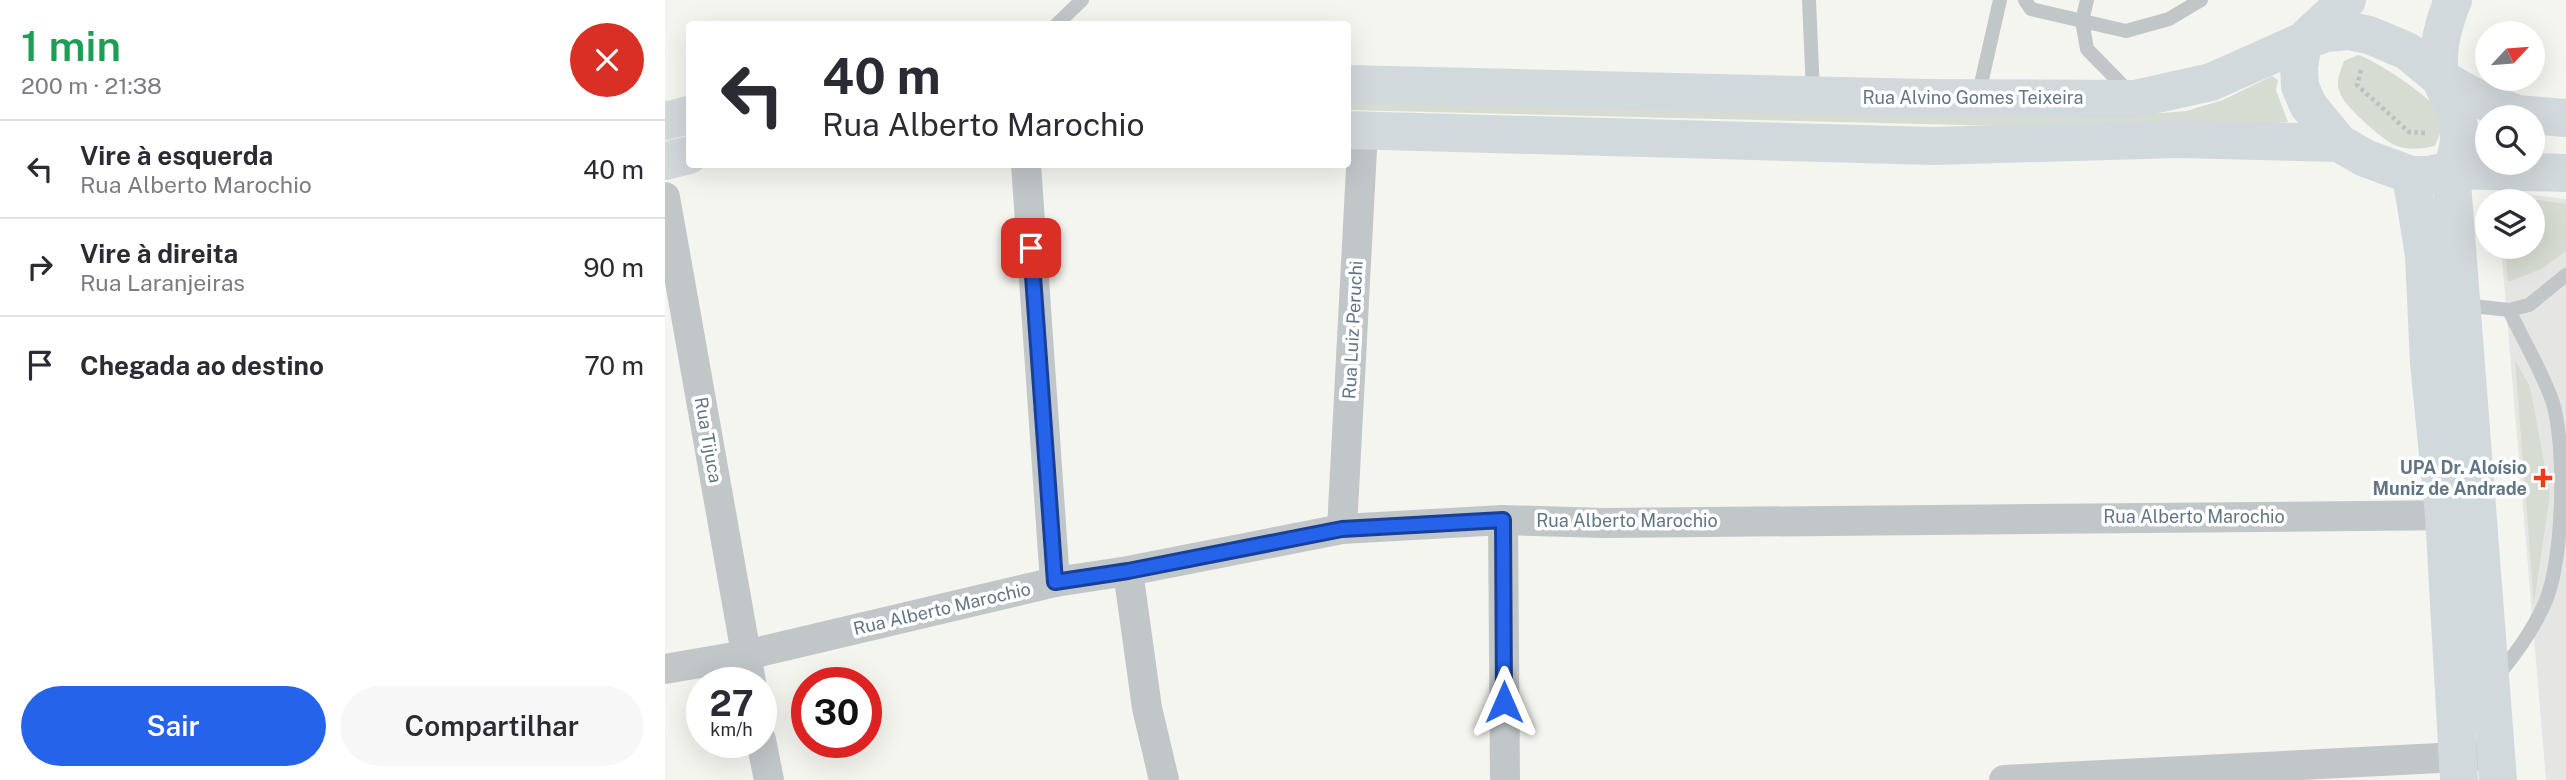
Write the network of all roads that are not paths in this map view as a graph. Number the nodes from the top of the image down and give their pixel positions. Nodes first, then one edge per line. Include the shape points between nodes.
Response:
1 (1082, 0) edge
2 (1809, 0) edge
3 (2000, 0) edge
4 (2025, 0) edge
5 (2087, 0) edge
6 (2175, 0) edge
7 (2201, 0) edge
8 (2347, 0) edge
9 (2453, 0) edge
10 (2169, 19) junction
11 (1060, 21) edge
12 (2081, 21) junction
13 (2303, 41) junction
14 (2440, 78) junction
15 (1351, 84) edge
16 (1813, 96) junction
17 (1977, 99) junction
18 (2135, 99) junction
19 (686, 116) edge
20 (2566, 118) edge
21 (665, 121) edge
22 (1355, 130) edge
23 (2339, 143) junction
24 (686, 156) edge
25 (665, 161) edge
26 (1025, 168) edge
27 (2452, 170) junction
28 (2566, 173) edge
29 (2411, 175) junction
30 (665, 197) edge
31 (2566, 275) edge
32 (2461, 304) junction
33 (2509, 310) junction
34 (2461, 515) junction
35 (1503, 520) junction
36 (1342, 529) junction
37 (1128, 571) junction
38 (1055, 582) junction
39 (748, 667) edge
40 (755, 667) edge
41 (665, 669) edge
42 (686, 669) edge
43 (2490, 686) junction
44 (764, 758) edge
45 (2458, 768) edge
46 (2496, 768) edge
47 (768, 780) edge
48 (1164, 780) edge
49 (1504, 780) edge
50 (2004, 780) edge

1 - 11 lane
2 - 16 lane
3 - 17 lane
4 - 12 lane via 2031,9
5 - 12 lane
6 - 10 lane
7 - 10 lane
8 - 13 main road
9 - 14 main road via 2441,28
10 - 12 lane via 2126,31
12 - 18 lane via 2088,49
13 - 14 main road, Rua Alvino Gomes Teixeira via 2326,33 2369,35 2407,51
13 - 18 main road, Rua Alvino Gomes Teixeira via 2211,82
13 - 23 main road via 2300,86 2308,105
14 - 20 main road, Rua Alvino Gomes Teixeira via 2518,114
14 - 27 main road via 2461,133
15 - 16 main road, Rua Alvino Gomes Teixeira
16 - 17 main road, Rua Alvino Gomes Teixeira
17 - 18 main road, Rua Alvino Gomes Teixeira
19 - 21 main road
22 - 23 main road via 1933,146 2178,139
22 - 36 street, Rua Luiz Peruchi
23 - 29 main road
24 - 25 main road
26 - 38 street
27 - 28 main road
27 - 29 main road
27 - 32 main road
29 - 34 main road via 2424,255 2429,363
30 - 39 street, Rua Tijuca
31 - 33 lane via 2529,305
32 - 33 lane
32 - 34 main road
33 - 43 lane via 2553,403 2562,467 2557,556 2546,603 2525,643
34 - 35 street, Rua Alberto Marochio via 1604,523
34 - 43 main road
34 - 45 main road
35 - 36 street, Rua Alberto Marochio
35 - 49 street
36 - 37 street, Rua Alberto Marochio
37 - 38 street, Rua Alberto Marochio
37 - 48 street via 1147,708
38 - 40 street, Rua Alberto Marochio
41 - 42 street, Rua Alberto Marochio
43 - 46 main road
44 - 47 street
45 - 46 street
45 - 50 street

